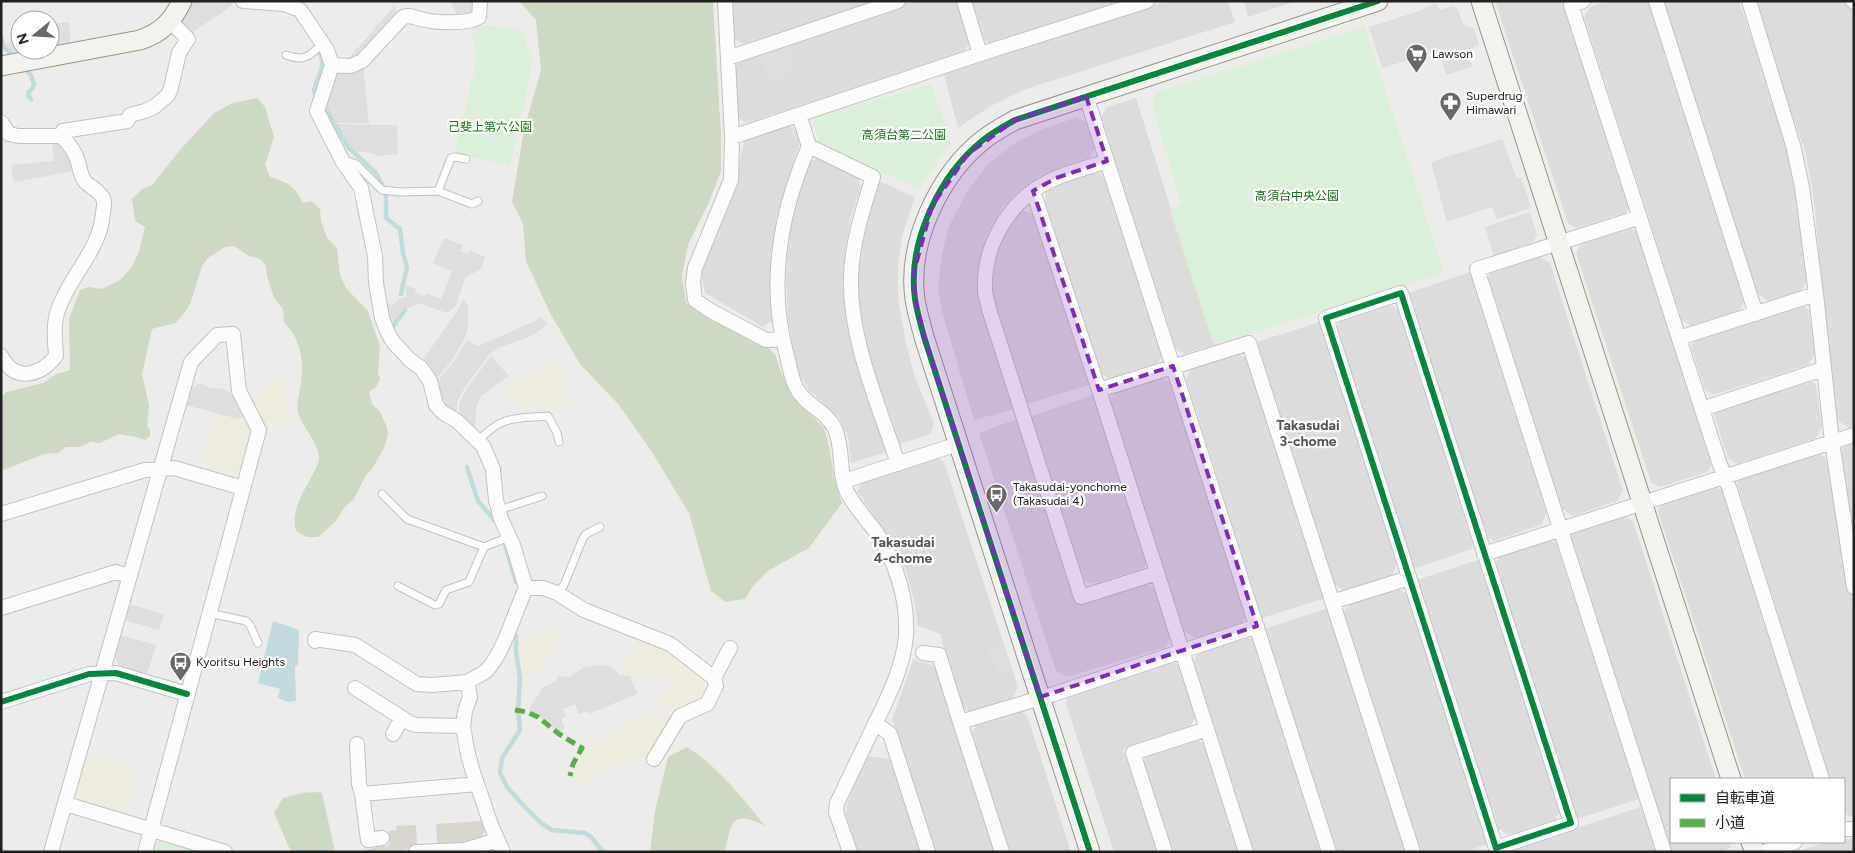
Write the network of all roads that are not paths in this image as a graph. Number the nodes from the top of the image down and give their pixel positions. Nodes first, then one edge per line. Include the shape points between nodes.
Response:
1 (182, 1) edge
2 (243, 1) edge
3 (480, 1) edge
4 (725, 1) edge
5 (898, 1) edge
6 (964, 1) edge
7 (1147, 1) edge
8 (1378, 1) edge
9 (1480, 1) edge
10 (1583, 1) edge
11 (1656, 1) edge
12 (1749, 1) edge
13 (287, 3) edge
14 (170, 21) junction
15 (319, 47) junction
16 (980, 54) junction
17 (286, 56) dead end
18 (728, 58) junction
19 (332, 65) junction
20 (1, 66) edge
21 (1086, 96) junction
22 (799, 115) junction
23 (4, 132) edge
24 (61, 136) junction
25 (732, 137) junction
26 (809, 146) junction
27 (466, 159) dead end
28 (1107, 161) junction
29 (343, 162) junction
30 (438, 191) junction
31 (1033, 191) junction
32 (478, 201) dead end
33 (1640, 217) junction
34 (1559, 242) junction
35 (1816, 294) junction
36 (1756, 314) junction
37 (1679, 338) junction
38 (782, 339) junction
39 (1, 356) edge
40 (1173, 366) junction
41 (1824, 369) junction
42 (1099, 390) junction
43 (1702, 408) junction
44 (1854, 435) edge
45 (478, 441) junction
46 (559, 442) dead end
47 (1832, 442) junction
48 (958, 444) junction
49 (898, 464) junction
50 (161, 468) junction
51 (1725, 476) junction
52 (844, 481) junction
53 (243, 488) junction
54 (382, 494) dead end
55 (542, 496) dead end
56 (1642, 502) junction
57 (499, 510) junction
58 (1, 514) edge
59 (600, 528) dead end
60 (1560, 529) junction
61 (505, 539) junction
62 (484, 547) junction
63 (1484, 554) junction
64 (1157, 573) junction
65 (130, 576) junction
66 (1409, 578) junction
67 (398, 586) dead end
68 (1854, 587) edge
69 (526, 588) junction
70 (558, 593) junction
71 (1332, 602) junction
72 (1, 608) edge
73 (209, 613) junction
74 (1257, 626) junction
75 (315, 640) dead end
76 (258, 643) dead end
77 (730, 648) dead end
78 (1182, 650) junction
79 (923, 654) dead end
80 (103, 674) junction
81 (714, 678) junction
82 (467, 682) junction
83 (355, 688) dead end
84 (187, 694) junction
85 (1040, 698) junction
86 (1, 702) edge
87 (402, 718) junction
88 (875, 722) junction
89 (960, 722) junction
90 (463, 726) junction
91 (1206, 729) junction
92 (393, 734) dead end
93 (357, 744) dead end
94 (654, 760) dead end
95 (1731, 778) edge
96 (1822, 778) edge
97 (477, 784) junction
98 (362, 794) junction
99 (66, 804) junction
100 (152, 830) junction
101 (382, 838) dead end
102 (1792, 843) edge
103 (500, 846) edge
104 (52, 852) edge
105 (146, 852) edge
106 (226, 852) edge
107 (416, 852) edge
108 (850, 852) edge
109 (928, 852) edge
110 (1002, 852) edge
111 (1090, 852) edge
112 (1165, 852) edge
113 (1246, 852) edge
114 (1329, 852) edge
115 (1413, 852) edge
116 (1664, 852) edge
117 (1764, 852) edge

1 - 14 street
2 - 13 street
3 - 19 street via 479,16 470,21 402,17 362,61 351,66
4 - 18 street
5 - 18 street
6 - 16 street
7 - 16 street
8 - 21 street
9 - 34 street
10 - 33 street via 1572,5
11 - 36 street
12 - 35 street via 1802,187
13 - 15 street via 300,10
14 - 20 street via 162,30 140,40
14 - 24 street via 188,39 179,54 171,88 161,102 130,115 127,120 63,131
15 - 17 lane via 302,59
15 - 19 street via 327,50
16 - 22 street
18 - 25 street
19 - 29 street via 316,111
21 - 28 street
21 - 48 street via 1015,120 982,140 944,184 923,229 914,272 915,298
22 - 25 street
22 - 26 street
23 - 24 street via 19,136
24 - 39 street via 72,149 84,180 104,201 98,238 66,290 57,312 54,331 56,356 47,367 29,374 16,374
25 - 38 street via 731,180 695,268 695,300 711,312 766,340
26 - 38 street via 780,236 778,264
26 - 49 street via 873,177 854,249 851,277 853,307 857,338
27 - 30 lane via 451,158
28 - 31 street via 1056,178
28 - 40 street
29 - 30 lane via 356,164 384,190
29 - 45 street via 361,188 365,203 375,256 376,283 387,331 393,342 430,381 436,405
30 - 32 lane via 472,204
31 - 42 street
31 - 64 street via 1002,223 989,254 985,291 1078,588 1081,597
33 - 34 street
33 - 37 street
34 - 56 street
34 - 60 street via 1476,269
35 - 36 street
35 - 41 street
36 - 37 street
37 - 43 street
38 - 52 street via 796,388 828,417 837,433
40 - 42 street
40 - 71 street via 1249,342
40 - 74 street
41 - 43 street
41 - 47 street
42 - 64 street
43 - 51 street
44 - 47 street
45 - 46 lane via 505,420 548,416
45 - 57 street via 494,469
47 - 51 street
47 - 68 street
48 - 49 street
48 - 85 street
49 - 52 street
50 - 53 street via 174,468
50 - 53 street via 191,362 217,335 233,334 239,391 259,430
50 - 58 street
50 - 65 street
51 - 56 street
51 - 96 street
52 - 88 street via 847,491 887,550 896,570 906,616 902,659
53 - 73 street
54 - 62 lane via 408,519
55 - 57 lane
56 - 60 street
56 - 95 street
57 - 61 street
59 - 70 lane via 583,538
60 - 63 street
60 - 116 street
61 - 62 lane
61 - 69 street
62 - 67 lane via 468,582 446,590 437,605
63 - 66 street via 1401,294 1326,318
63 - 66 street via 1571,823 1496,848
64 - 78 street
65 - 72 street via 116,572
65 - 80 street
66 - 71 street
69 - 70 street via 543,588
69 - 82 street via 495,657 487,669
70 - 81 street via 584,610 670,644
71 - 115 street
73 - 76 lane via 246,621
73 - 84 street
74 - 78 street
74 - 114 street
75 - 82 street via 355,645 417,684
77 - 81 street
78 - 85 street
78 - 91 street
79 - 89 street via 938,656
80 - 84 street via 116,673
80 - 86 street via 89,674
80 - 99 street
81 - 94 street via 716,686 707,704 680,716
82 - 90 street via 470,697
83 - 87 street
84 - 100 street
85 - 89 street
85 - 111 street
87 - 90 street via 416,725
87 - 92 street
88 - 108 street via 837,803 836,812
88 - 109 street via 890,734
89 - 110 street
90 - 97 street
91 - 112 street via 1133,753
91 - 113 street
93 - 98 street
97 - 98 street
97 - 103 street
98 - 101 street via 368,840
99 - 100 street
99 - 104 street
100 - 105 street
100 - 106 street
102 - 117 street
103 - 107 street

